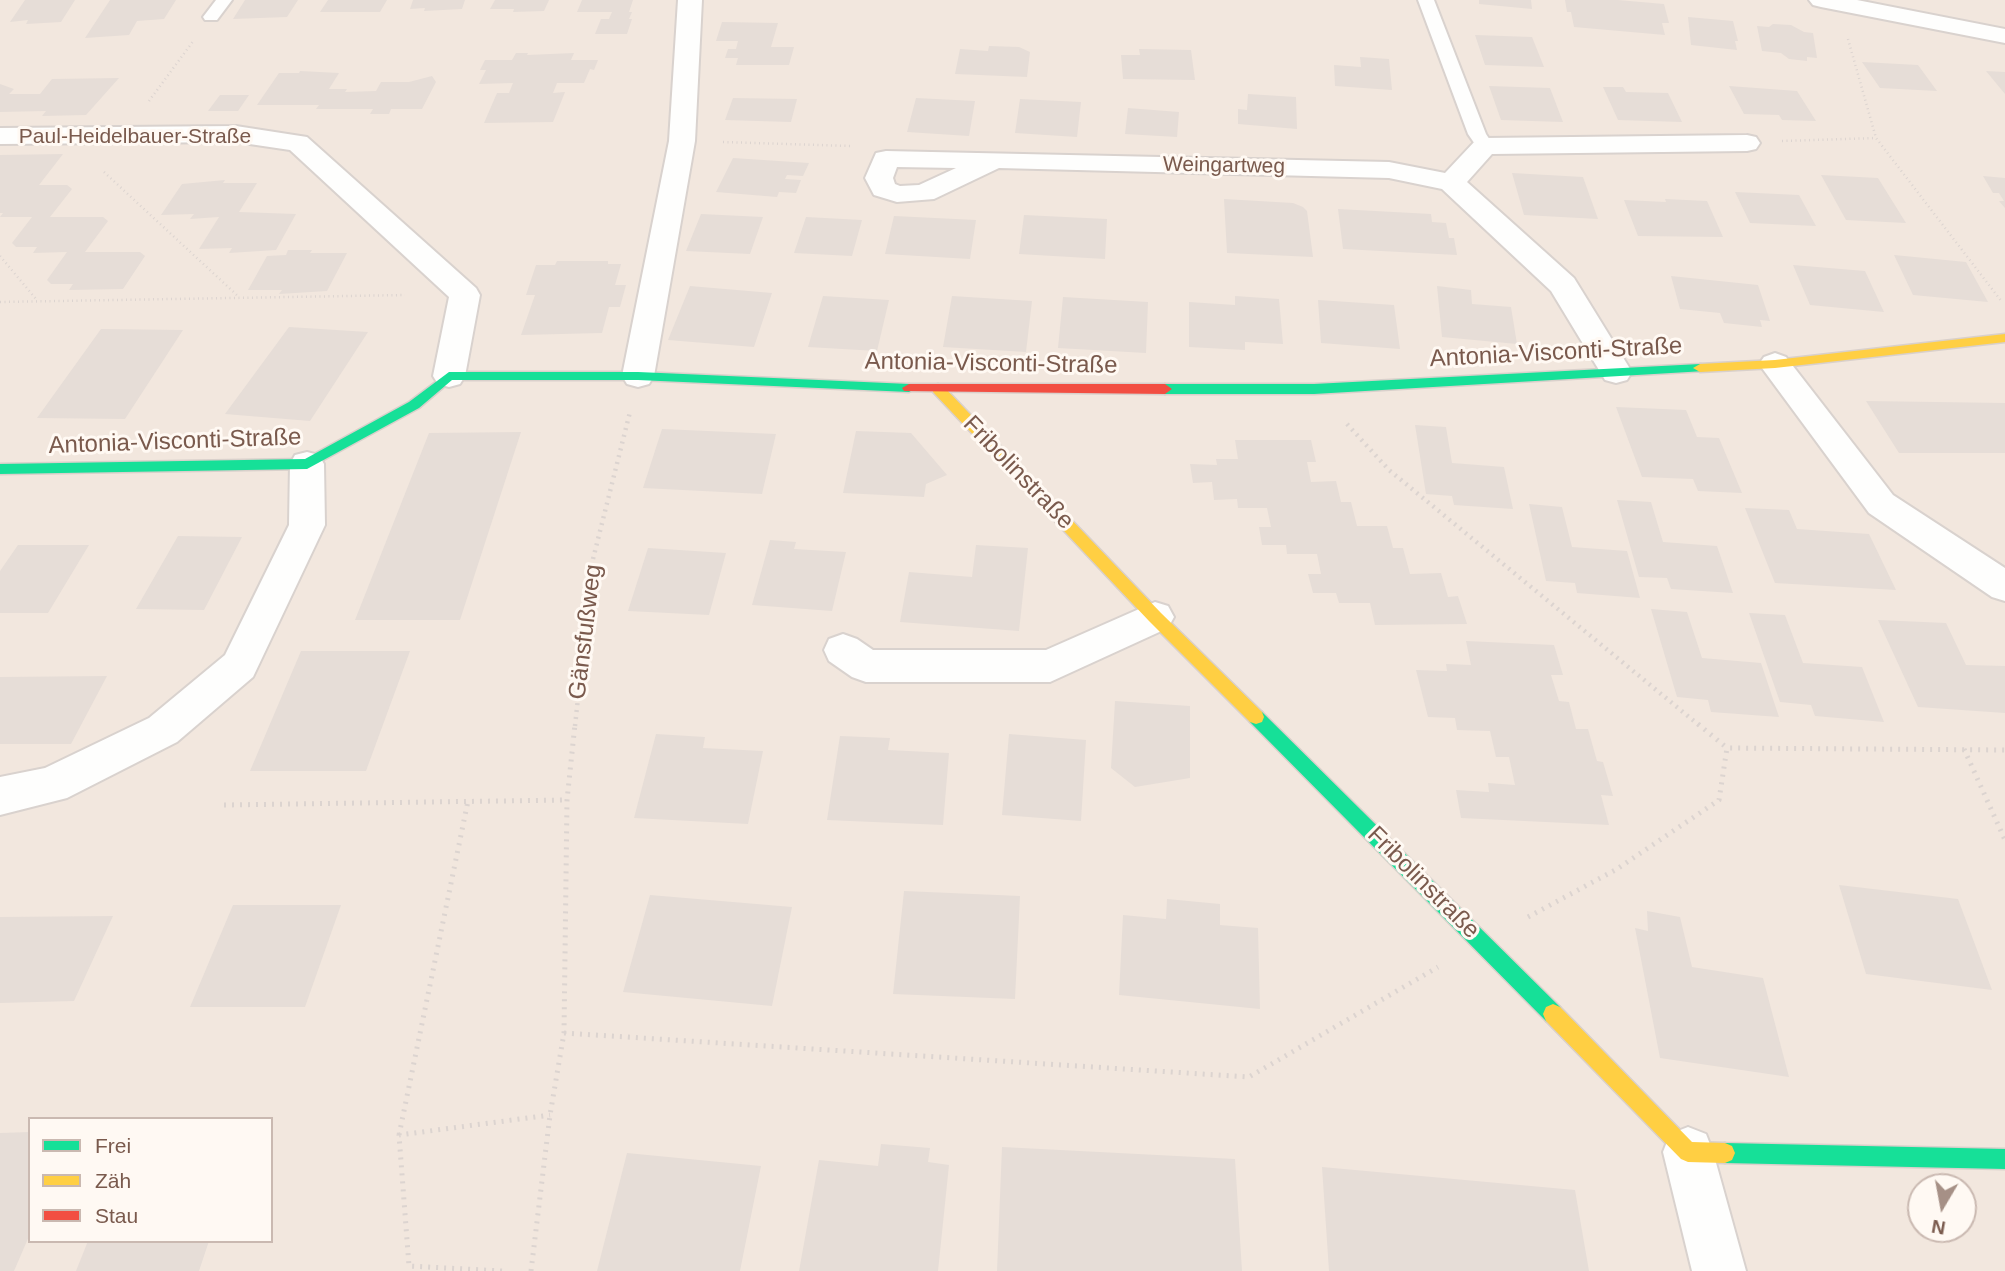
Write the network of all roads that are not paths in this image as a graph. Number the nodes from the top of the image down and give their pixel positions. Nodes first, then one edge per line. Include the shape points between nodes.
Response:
1 (224, 0) edge
2 (690, 0) edge
3 (1426, 0) edge
4 (1829, 1) edge
5 (211, 17) road end
6 (2005, 36) edge
7 (0, 136) edge
8 (1747, 143) road end
9 (1485, 146) junction
10 (886, 159) road end
11 (1451, 183) junction
12 (2005, 338) edge
13 (1775, 364) junction
14 (1616, 372) junction
15 (449, 376) junction
16 (638, 376) junction
17 (938, 389) junction
18 (307, 464) junction
19 (0, 469) edge
20 (2005, 587) edge
21 (1156, 617) junction
22 (843, 650) dead end
23 (0, 796) edge
24 (1688, 1152) junction
25 (2005, 1159) edge
26 (1719, 1271) edge

1 - 5 lane
2 - 16 street via 682,141
3 - 9 lane
4 - 6 street
7 - 15 street, Paul-Heidelbauer-Straße via 236,134 298,143 465,295
8 - 9 street
9 - 11 street
10 - 11 street, Weingartweg via 879,178 884,189 897,194 924,193 995,160 1389,170
11 - 14 street via 1563,285
12 - 13 street, Antonia-Visconti-Straße
13 - 14 street, Antonia-Visconti-Straße
13 - 20 street via 1881,504
14 - 17 street, Antonia-Visconti-Straße via 1314,389
15 - 16 street, Antonia-Visconti-Straße
15 - 18 street, Antonia-Visconti-Straße via 414,405
16 - 17 street, Antonia-Visconti-Straße
17 - 21 street, Fribolinstraße
18 - 19 street, Antonia-Visconti-Straße
18 - 23 street via 307,524 239,666 163,730 52,785
21 - 22 street via 1050,666 866,666
21 - 24 street, Fribolinstraße
24 - 25 street
24 - 26 street, Fribolinstraße

